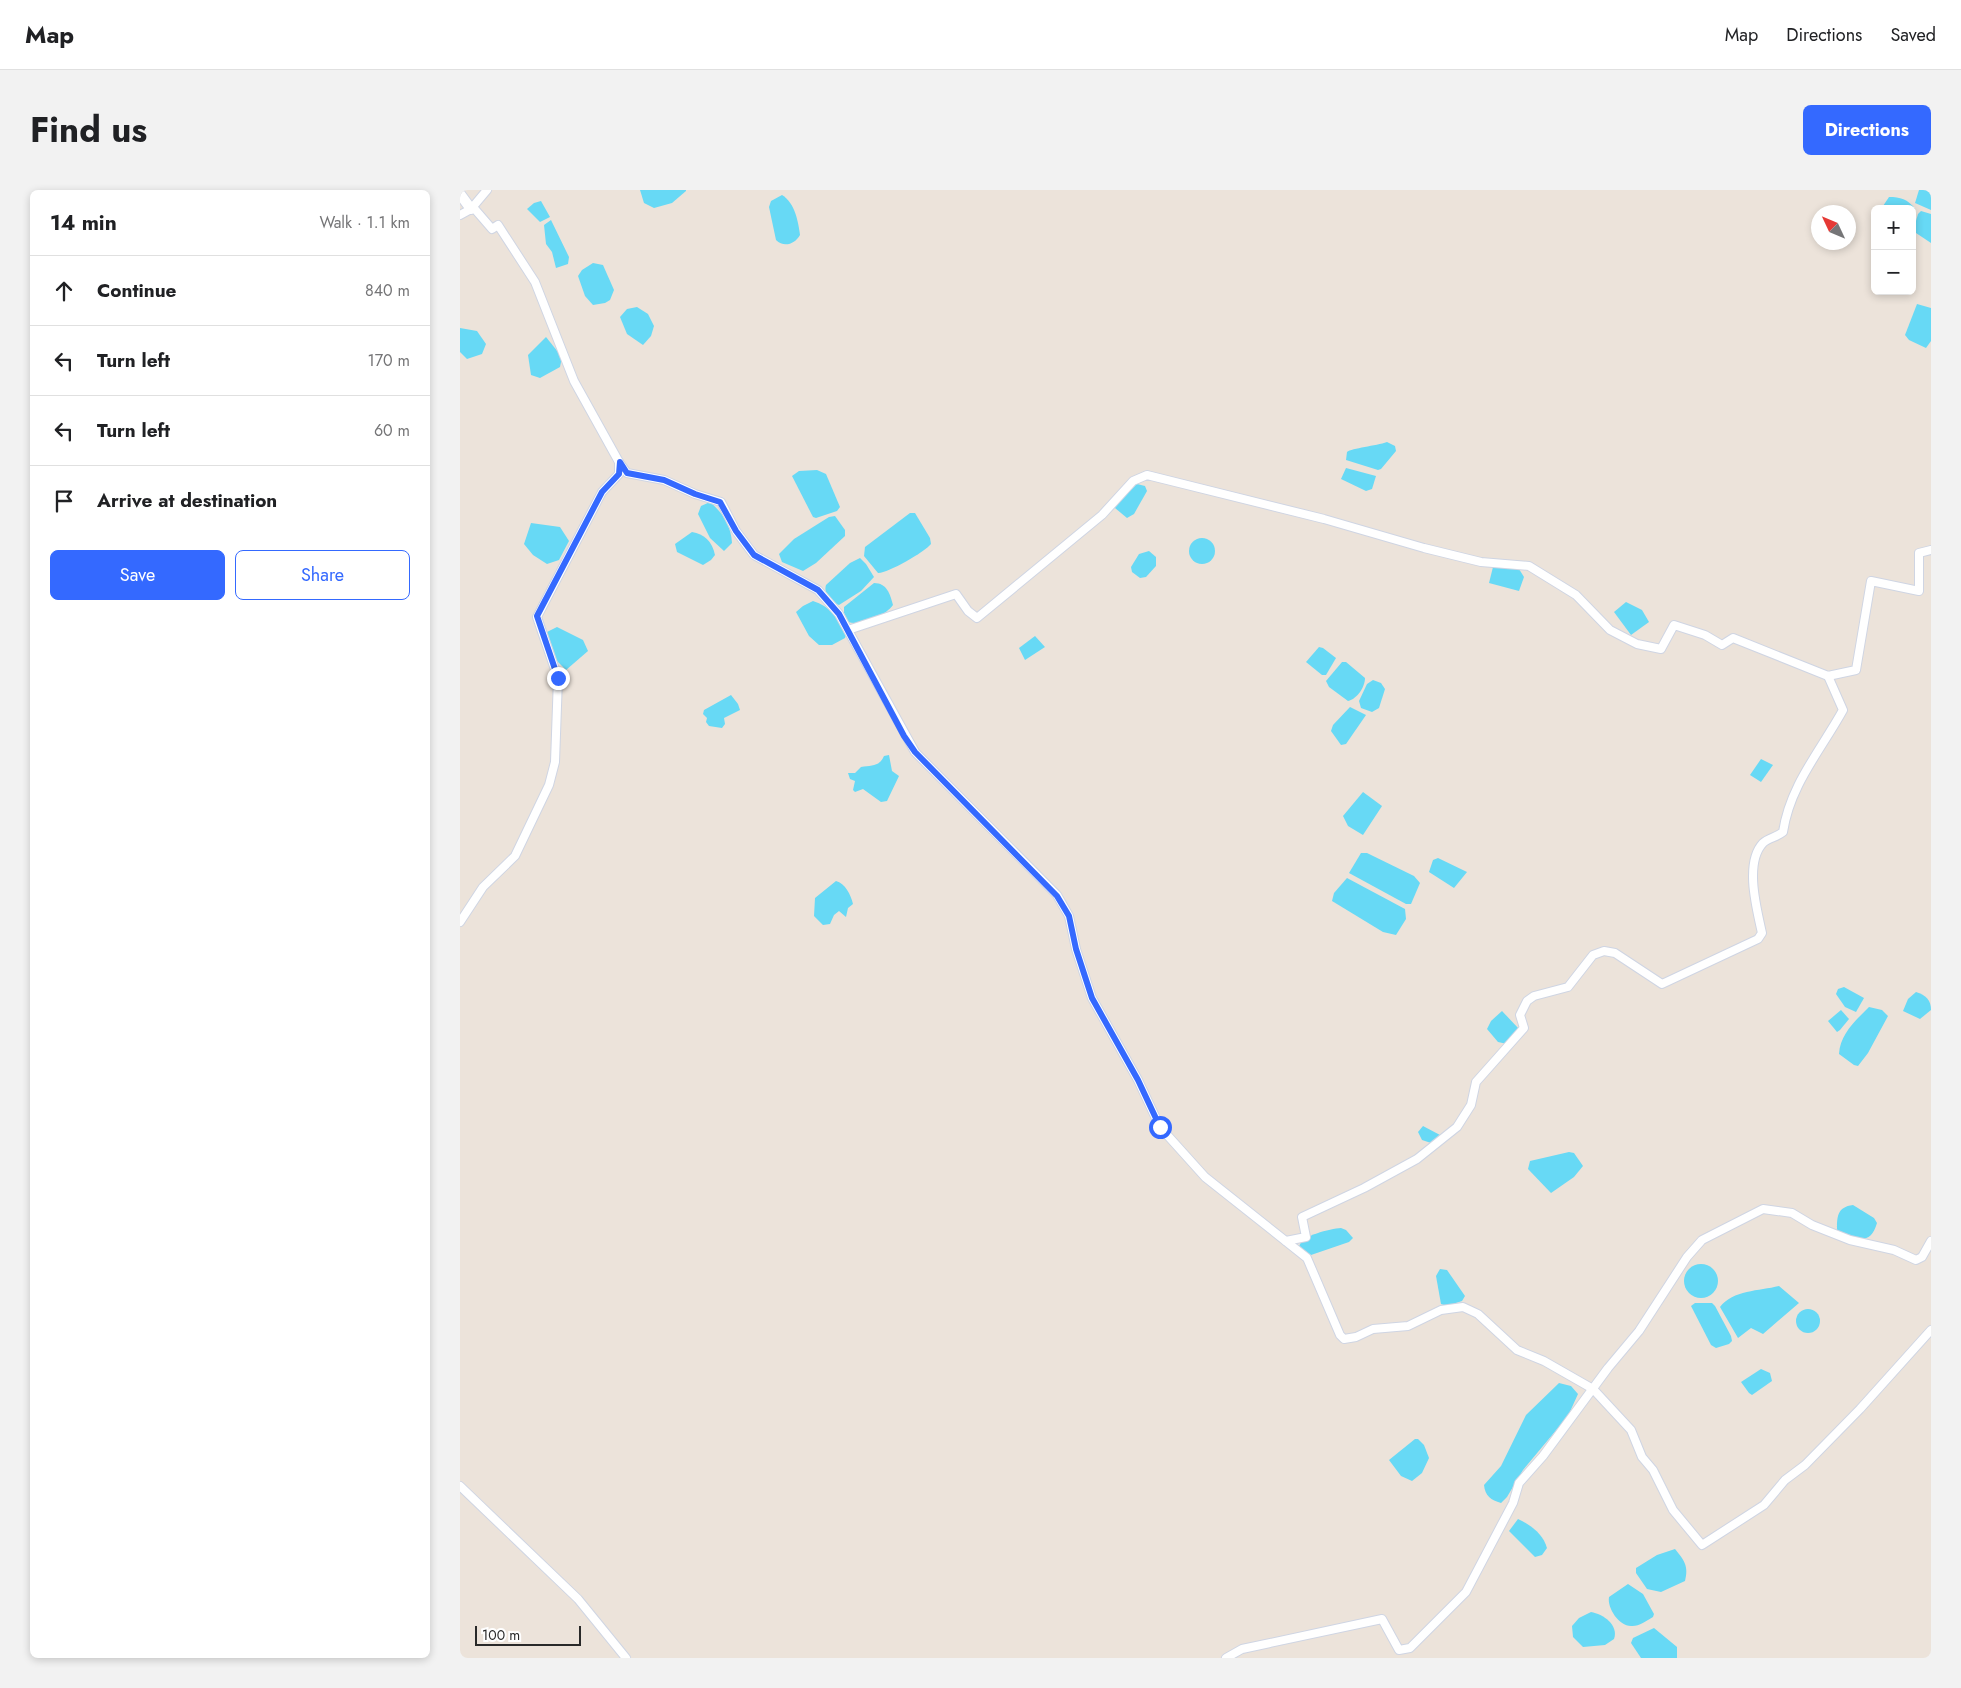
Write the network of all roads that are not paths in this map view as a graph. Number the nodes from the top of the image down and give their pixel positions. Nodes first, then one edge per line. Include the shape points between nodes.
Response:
1 (487, 190) edge
2 (460, 194) edge
3 (472, 208) junction
4 (460, 215) edge
5 (620, 462) junction
6 (1931, 550) edge
7 (848, 630) junction
8 (1828, 676) junction
9 (460, 922) edge
10 (1286, 1241) junction
11 (1931, 1242) edge
12 (1931, 1330) edge
13 (1593, 1388) junction
14 (460, 1486) edge
15 (626, 1658) edge
16 (1226, 1658) edge

1 - 3 street
2 - 3 street
3 - 4 street
3 - 5 street via 492,229 498,225 535,282 574,381
5 - 7 street via 627,473 664,480 720,502 747,548 762,561 818,590
5 - 9 street via 619,474 602,492 537,616 558,678 555,762 550,785 515,856 483,887
6 - 8 street via 1919,553 1919,591 1871,581 1856,670
7 - 8 street via 956,594 977,618 1102,515 1133,481 1147,475 1481,562 1529,566 1576,596 1610,630 1637,644 1661,649 1674,625 1722,645 1733,638
7 - 10 street via 915,752 1057,896 1069,916 1092,998 1160,1127 1205,1177
8 - 10 street via 1843,710 1795,790 1786,814 1784,832 1767,840 1759,851 1753,882 1762,933 1758,940 1662,984 1615,953 1604,951 1593,955 1572,984 1527,1000 1520,1015 1524,1028 1476,1082 1471,1106 1457,1127 1416,1159 1302,1218 1306,1237
10 - 13 street via 1307,1258 1344,1338 1356,1337 1373,1329 1408,1326 1441,1310 1463,1307 1478,1314 1517,1350
11 - 13 street via 1922,1257 1916,1260 1894,1250 1850,1240 1792,1213 1763,1209 1697,1245 1639,1331
12 - 13 street via 1860,1409 1805,1465 1785,1480 1764,1505 1702,1545 1672,1510 1653,1470 1642,1457 1631,1430
13 - 16 street via 1519,1483 1513,1503 1466,1592 1410,1648 1399,1650 1382,1619 1242,1649
14 - 15 street via 578,1599

